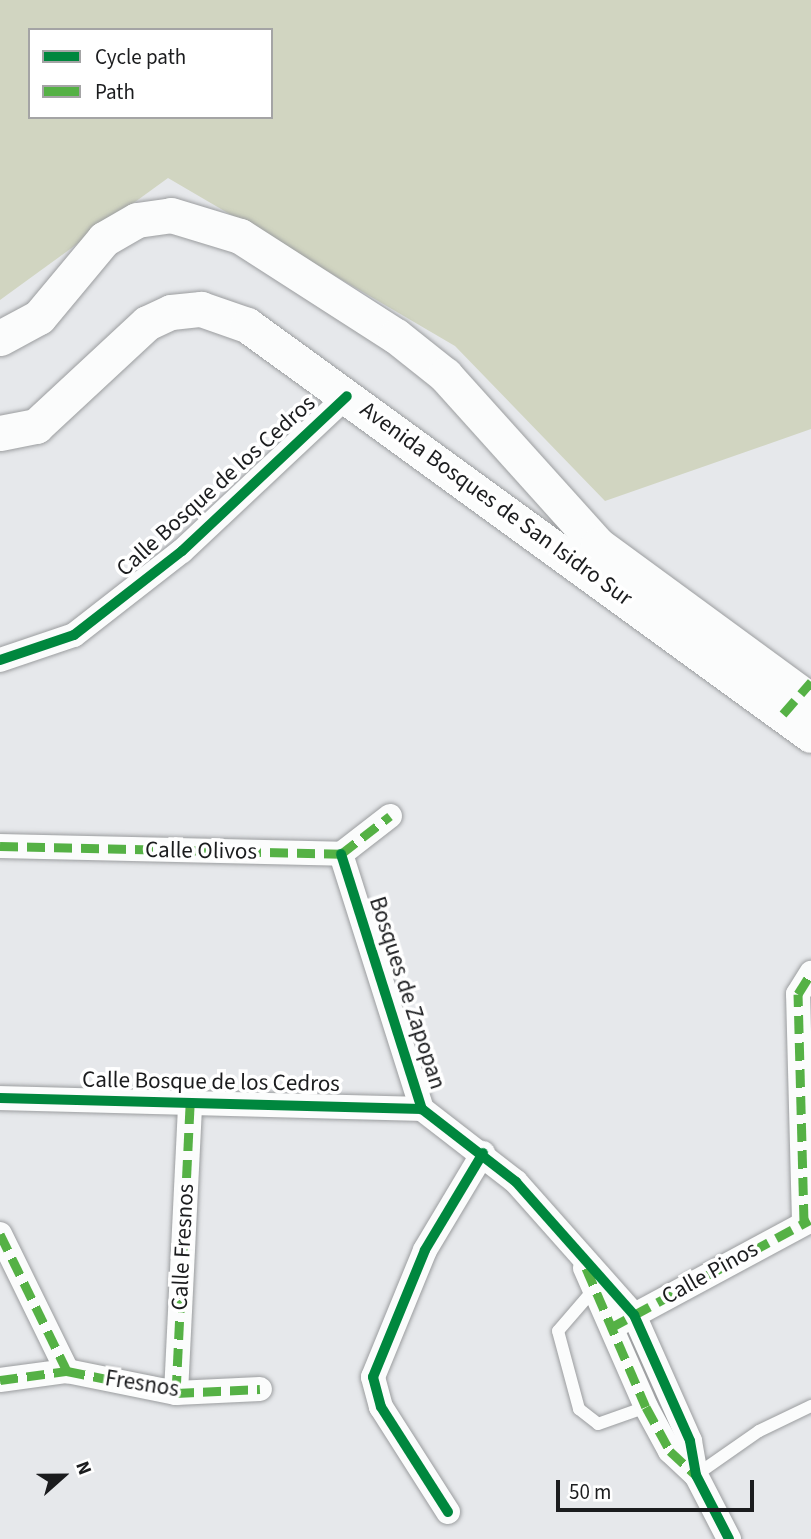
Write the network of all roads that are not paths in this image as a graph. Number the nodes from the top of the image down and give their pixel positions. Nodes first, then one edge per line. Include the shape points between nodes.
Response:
1 (0, 338) edge
2 (347, 396) junction
3 (0, 433) edge
4 (0, 660) edge
5 (802, 698) edge
6 (811, 735) edge
7 (390, 816) dead end
8 (0, 846) edge
9 (341, 854) junction
10 (811, 973) edge
11 (0, 1098) edge
12 (190, 1102) junction
13 (422, 1109) junction
14 (483, 1153) junction
15 (808, 1221) edge
16 (0, 1234) edge
17 (600, 1284) junction
18 (634, 1315) junction
19 (610, 1328) junction
20 (67, 1371) junction
21 (0, 1380) edge
22 (260, 1389) dead end
23 (176, 1392) junction
24 (811, 1406) edge
25 (646, 1407) junction
26 (695, 1475) junction
27 (448, 1512) dead end
28 (729, 1539) edge

1 - 5 main road, Avenida Bosques de San Isidro Sur via 15,335 39,317 104,239 138,220 171,215 240,236 396,336 445,375 598,545
2 - 3 main road, Avenida Bosques de San Isidro Sur via 247,325 201,309 171,312 147,323 36,426
2 - 4 street, Calle Bosque de los Cedros via 182,551 74,635
2 - 5 main road, Avenida Bosques de San Isidro Sur
5 - 6 main road, Avenida Bosques de San Isidro Sur
7 - 9 street
8 - 9 street, Calle Olivos
9 - 13 street, Bosques de Zapopan
10 - 15 street via 798,994
11 - 12 street, Calle Bosque de los Cedros
12 - 13 street, Calle Bosque de los Cedros
12 - 23 street, Calle Fresnos
13 - 14 street, Bosques de Zapopan
14 - 17 street, Bosques de Zapopan via 578,1248
14 - 27 street via 425,1250 373,1377 381,1407
15 - 18 street, Calle Pinos
16 - 20 street
17 - 18 street, Bosques de Zapopan
17 - 19 street, Bosques de Zapopan
17 - 25 lane via 558,1331 579,1409 598,1424
18 - 19 street, Calle Pinos
18 - 26 street, Bosques de Zapopan via 690,1441
19 - 25 street, Bosques de Zapopan
20 - 21 street, Fresnos
20 - 23 street, Fresnos
22 - 23 street, Fresnos
24 - 26 lane via 759,1430
25 - 26 street, Bosques de Zapopan via 670,1451
26 - 28 street, Bosques de Zapopan

